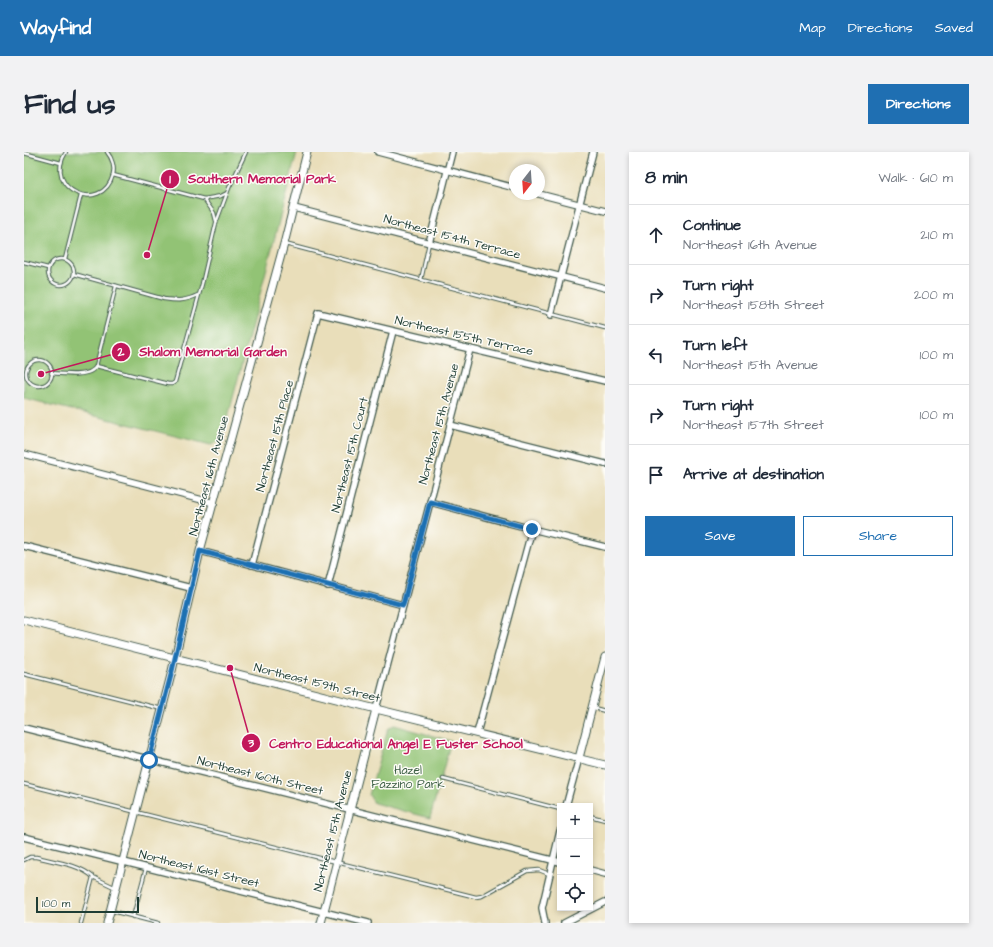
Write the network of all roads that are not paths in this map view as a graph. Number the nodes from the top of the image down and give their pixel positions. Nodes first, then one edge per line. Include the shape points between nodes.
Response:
1 (66, 152) edge
2 (107, 152) edge
3 (246, 152) edge
4 (307, 152) edge
5 (378, 152) edge
6 (452, 152) edge
7 (593, 152) edge
8 (24, 153) edge
9 (61, 163) junction
10 (448, 170) junction
11 (113, 175) junction
12 (509, 186) edge
13 (227, 192) junction
14 (81, 195) junction
15 (545, 196) edge
16 (204, 199) junction
17 (579, 205) junction
18 (294, 208) junction
19 (605, 211) edge
20 (216, 221) junction
21 (429, 243) junction
22 (284, 244) junction
23 (65, 259) junction
24 (24, 262) edge
25 (48, 268) junction
26 (74, 274) junction
27 (560, 277) junction
28 (421, 280) junction
29 (116, 286) junction
30 (605, 288) edge
31 (199, 294) junction
32 (318, 313) joint
33 (551, 315) junction
34 (605, 328) edge
35 (393, 331) junction
36 (470, 349) junction
37 (96, 366) junction
38 (25, 371) edge
39 (51, 373) junction
40 (605, 381) edge
41 (450, 425) junction
42 (24, 454) edge
43 (605, 464) edge
44 (430, 502) junction
45 (214, 503) junction
46 (532, 529) junction
47 (24, 546) edge
48 (605, 546) edge
49 (200, 551) junction
50 (252, 565) junction
51 (328, 586) junction
52 (191, 588) junction
53 (403, 605) junction
54 (24, 620) edge
55 (605, 657) edge
56 (175, 659) junction
57 (24, 674) edge
58 (592, 708) junction
59 (162, 709) junction
60 (376, 709) junction
61 (605, 711) edge
62 (24, 728) edge
63 (477, 733) junction
64 (579, 758) junction
65 (149, 760) junction
66 (605, 765) edge
67 (443, 779) dead end
68 (24, 784) edge
69 (567, 803) edge
70 (557, 808) edge
71 (350, 810) junction
72 (136, 811) junction
73 (593, 817) edge
74 (605, 820) edge
75 (24, 837) edge
76 (558, 839) edge
77 (24, 860) edge
78 (553, 860) junction
79 (557, 861) edge
80 (123, 862) junction
81 (336, 863) junction
82 (146, 867) junction
83 (593, 871) edge
84 (549, 874) junction
85 (605, 874) edge
86 (94, 877) junction
87 (116, 888) junction
88 (605, 902) edge
89 (110, 911) junction
90 (324, 912) junction
91 (133, 917) junction
92 (81, 923) edge
93 (106, 923) edge
94 (158, 923) edge
95 (321, 923) edge
96 (368, 923) edge
97 (546, 923) edge
98 (564, 923) edge

1 - 9 lane
2 - 11 lane via 113,164
3 - 13 lane
4 - 18 street, Northeast 16th Avenue
5 - 10 street
6 - 10 street
7 - 17 street
8 - 9 lane
9 - 14 lane via 64,183
10 - 12 street
10 - 21 street
11 - 14 lane via 111,181 100,192
11 - 16 lane
13 - 16 lane via 221,196
13 - 20 lane
14 - 23 lane
15 - 17 street
16 - 20 lane via 214,213
17 - 19 street
17 - 27 street
18 - 21 street, Northeast 154th Terrace
18 - 22 street, Northeast 16th Avenue
20 - 31 lane
21 - 27 street, Northeast 154th Terrace
21 - 28 lane
22 - 28 lane
22 - 45 street, Northeast 16th Avenue
23 - 25 lane via 54,260
23 - 26 lane via 73,266
24 - 25 lane
25 - 26 lane via 50,279 57,284 70,282
26 - 29 lane
27 - 30 street, Northeast 154th Terrace
27 - 33 street
28 - 33 lane
29 - 31 lane via 178,301 188,300
29 - 37 lane
31 - 37 lane via 175,382 172,384
32 - 35 street, Northeast 155th Terrace
32 - 50 street, Northeast 15th Place
33 - 34 lane
35 - 36 street, Northeast 155th Terrace
35 - 51 street, Northeast 15th Court
36 - 40 street, Northeast 155th Terrace
36 - 41 street, Northeast 15th Avenue
37 - 39 lane via 90,373
38 - 39 lane via 33,362 41,361 48,365
38 - 39 lane via 30,383 38,386 46,384
41 - 43 street
41 - 44 street, Northeast 15th Avenue
42 - 45 street
44 - 46 street
44 - 53 street, Northeast 15th Avenue
45 - 49 street, Northeast 16th Avenue
46 - 48 street
46 - 63 street
47 - 52 street
49 - 50 street
49 - 52 street, Northeast 16th Avenue
50 - 51 street
51 - 53 street
52 - 56 street, Northeast 16th Avenue
53 - 60 street, Northeast 15th Avenue
54 - 56 street, Northeast 159th Street
55 - 58 street
56 - 59 street, Northeast 16th Avenue
56 - 60 street, Northeast 159th Street
57 - 59 lane
58 - 61 lane
58 - 64 street
59 - 65 street, Northeast 16th Avenue
60 - 63 street, Northeast 159th Street
60 - 71 street, Northeast 15th Avenue
62 - 65 street, Northeast 160th Street
63 - 64 street, Northeast 159th Street
64 - 66 street, Northeast 159th Street
64 - 69 street
65 - 71 street, Northeast 160th Street
65 - 72 street, Northeast 16th Avenue
67 - 70 lane
68 - 72 lane
71 - 78 street, Northeast 160th Street
71 - 81 street, Northeast 15th Avenue
72 - 80 street, Northeast 16th Avenue
72 - 81 lane
73 - 74 lane
75 - 80 street, Northeast 161st Street
76 - 78 street
77 - 86 lane via 36,857 77,867
78 - 79 street, Northeast 160th Street
78 - 84 street
80 - 82 street, Northeast 161st Street
80 - 87 street, Northeast 16th Avenue
81 - 84 lane via 479,897 527,871 539,870
81 - 90 street, Northeast 15th Avenue
82 - 90 street, Northeast 161st Street
82 - 91 lane
83 - 85 street
84 - 97 street via 542,908
86 - 87 lane
86 - 92 lane
87 - 89 street, Northeast 16th Avenue
88 - 98 street
89 - 91 lane
89 - 93 street, Northeast 16th Avenue
90 - 95 street, Northeast 15th Avenue
90 - 96 street, Northeast 161st Street
91 - 94 lane

